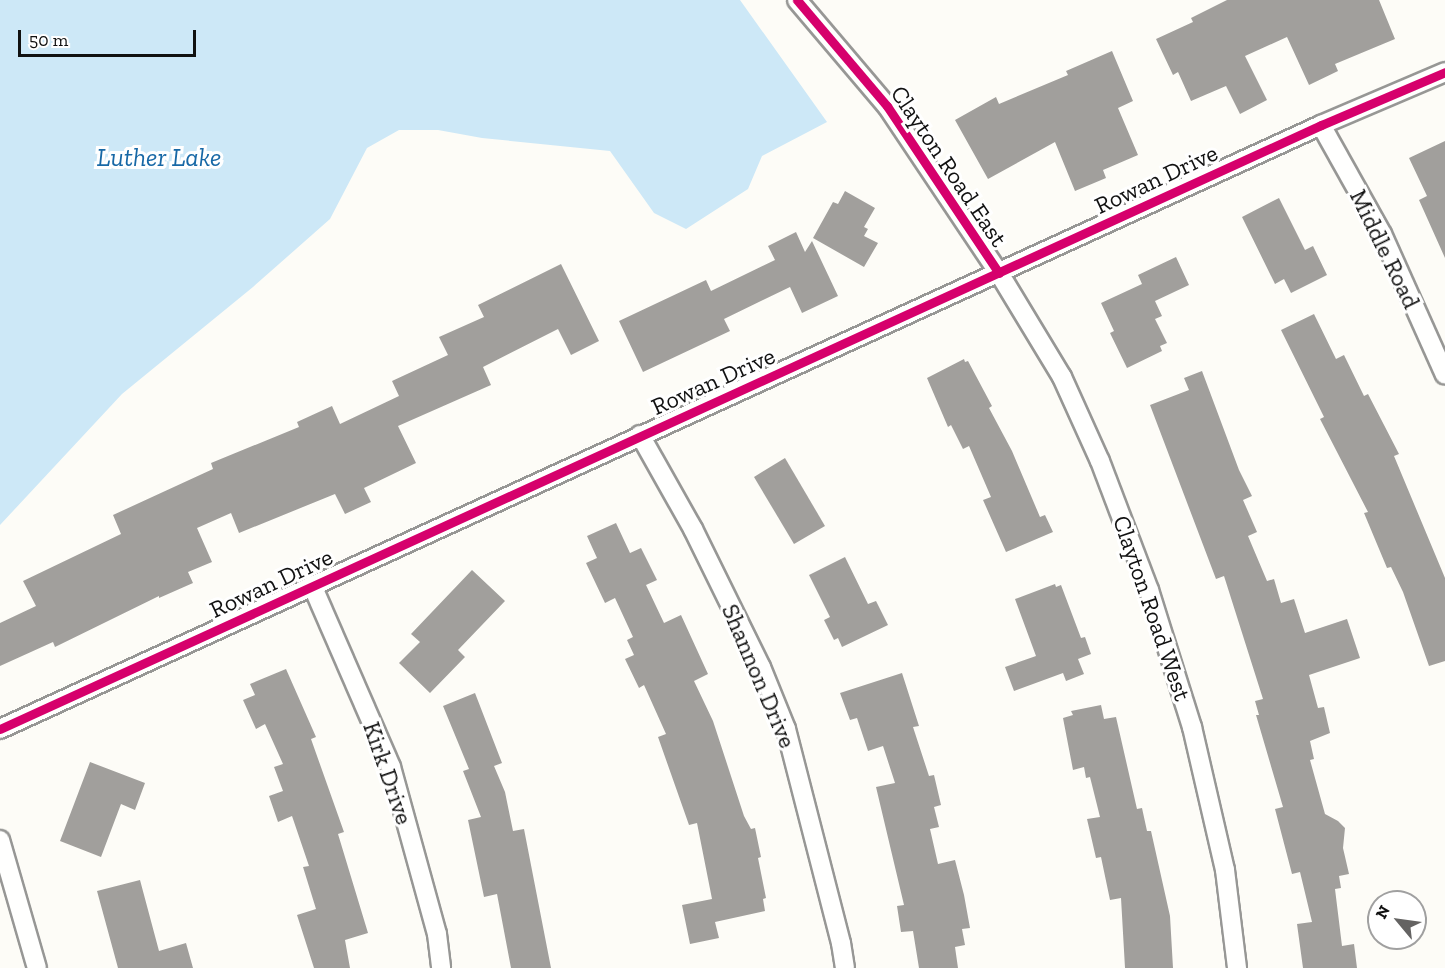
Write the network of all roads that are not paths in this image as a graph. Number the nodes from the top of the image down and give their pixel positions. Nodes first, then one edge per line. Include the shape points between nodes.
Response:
1 (797, 0) edge
2 (1445, 72) edge
3 (1321, 125) junction
4 (999, 273) junction
5 (1445, 375) edge
6 (640, 435) junction
7 (312, 585) junction
8 (0, 729) edge
9 (0, 840) edge
10 (37, 968) edge
11 (441, 968) edge
12 (845, 968) edge
13 (1238, 968) edge

1 - 4 street, Clayton Road East via 887,106
2 - 3 street, Rowan Drive
3 - 4 street, Rowan Drive
3 - 5 street, Middle Road via 1382,234
4 - 6 street, Rowan Drive
4 - 13 street, Clayton Road West via 1062,377 1100,461 1149,590 1192,728 1225,870
6 - 7 street, Rowan Drive
6 - 12 street, Shannon Drive via 693,529 786,729
7 - 8 street, Rowan Drive
7 - 11 street, Kirk Drive via 391,767 437,934
9 - 10 street

